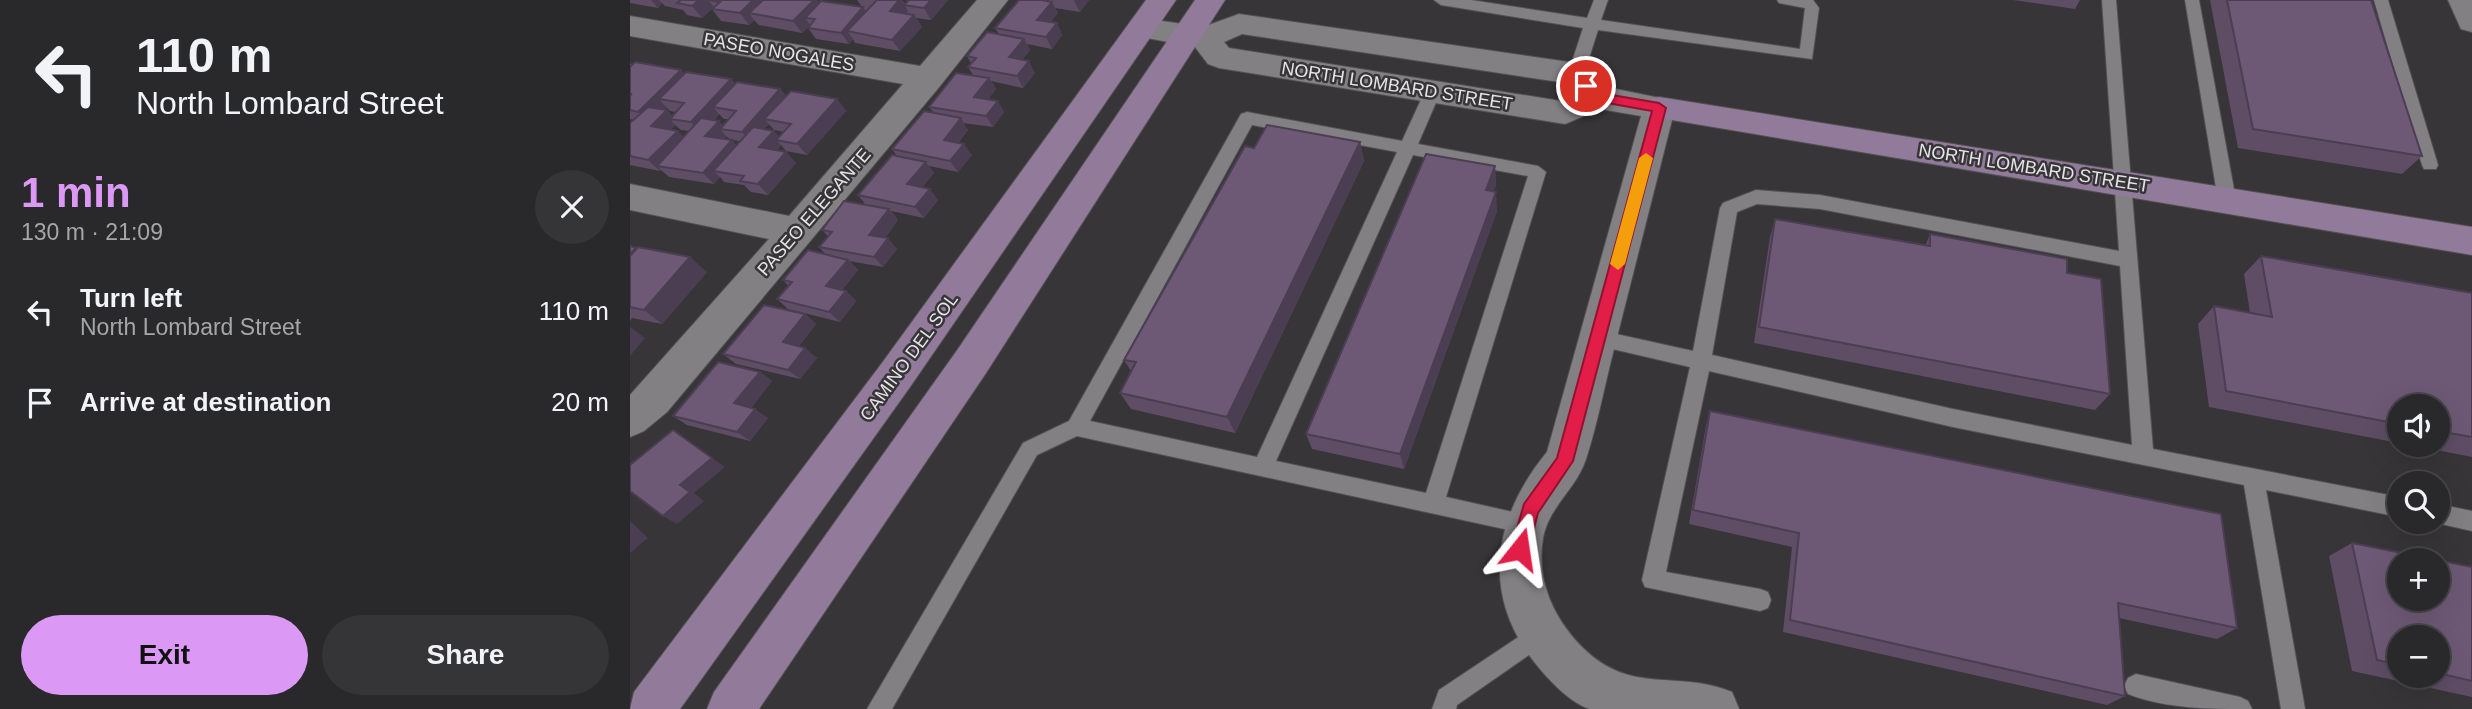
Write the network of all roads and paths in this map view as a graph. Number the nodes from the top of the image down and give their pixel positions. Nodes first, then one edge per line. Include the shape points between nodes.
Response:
1 (993, 0) edge
2 (1210, 0) edge
3 (1441, 0) edge
4 (1601, 0) edge
5 (1784, 0) edge
6 (2109, 0) edge
7 (2192, 0) edge
8 (2381, 0) edge
9 (2463, 0) edge
10 (1152, 14) edge
11 (2472, 22) edge
12 (1592, 24) junction
13 (630, 26) edge
14 (1196, 36) junction
15 (929, 78) junction
16 (1586, 86) junction
17 (1433, 91) junction
18 (1659, 108) junction
19 (1408, 148) junction
20 (2430, 165) dead end
21 (2121, 182) junction
22 (630, 197) edge
23 (2227, 200) junction
24 (798, 231) junction
25 (2472, 242) edge
26 (2127, 260) junction
27 (1598, 338) junction
28 (1701, 361) junction
29 (630, 419) edge
30 (1076, 427) junction
31 (2143, 456) junction
32 (1264, 467) junction
33 (2253, 478) junction
34 (1433, 504) junction
35 (2387, 505) edge
36 (2450, 516) edge
37 (2472, 521) edge
38 (1527, 524) junction
39 (1760, 600) dead end
40 (1541, 633) junction
41 (2136, 686) dead end
42 (651, 709) edge
43 (731, 709) edge
44 (879, 709) edge
45 (1444, 709) edge
46 (1715, 709) edge
47 (2240, 709) edge
48 (2293, 709) edge

1 - 15 street, PASEO ELEGANTE
2 - 14 street
3 - 12 lane
4 - 12 lane
5 - 12 lane via 1812,8 1807,55
6 - 21 lane
7 - 23 lane
8 - 20 lane
9 - 11 street
10 - 14 street
10 - 42 street, CAMINO DEL SOL via 897,375
12 - 16 lane
13 - 15 street, PASEO NOGALES
14 - 16 street, NORTH LOMBARD STREET via 1239,24
14 - 17 street, NORTH LOMBARD STREET via 1219,57
14 - 43 street
15 - 24 street, PASEO ELEGANTE
16 - 17 street, NORTH LOMBARD STREET via 1564,113
16 - 18 street, NORTH LOMBARD STREET
17 - 19 lane
18 - 21 street, NORTH LOMBARD STREET
18 - 27 street
19 - 30 lane via 1247,118
19 - 32 lane
19 - 34 lane via 1538,172
21 - 23 street, NORTH LOMBARD STREET
21 - 26 lane
22 - 24 street
23 - 25 street, NORTH LOMBARD STREET
24 - 29 street, PASEO ELEGANTE via 653,400
26 - 28 lane via 1821,202 1756,197 1729,208
26 - 31 lane
27 - 28 lane
27 - 38 street via 1565,461 1547,483
28 - 31 lane
28 - 39 lane via 1653,580
30 - 32 lane
30 - 44 lane via 1030,449
31 - 33 lane
32 - 34 lane
33 - 35 lane
33 - 48 lane
34 - 38 lane
36 - 37 lane
38 - 40 street via 1520,549 1521,583
40 - 45 lane via 1447,698
40 - 46 street via 1575,674 1616,698 1653,708
41 - 47 lane

